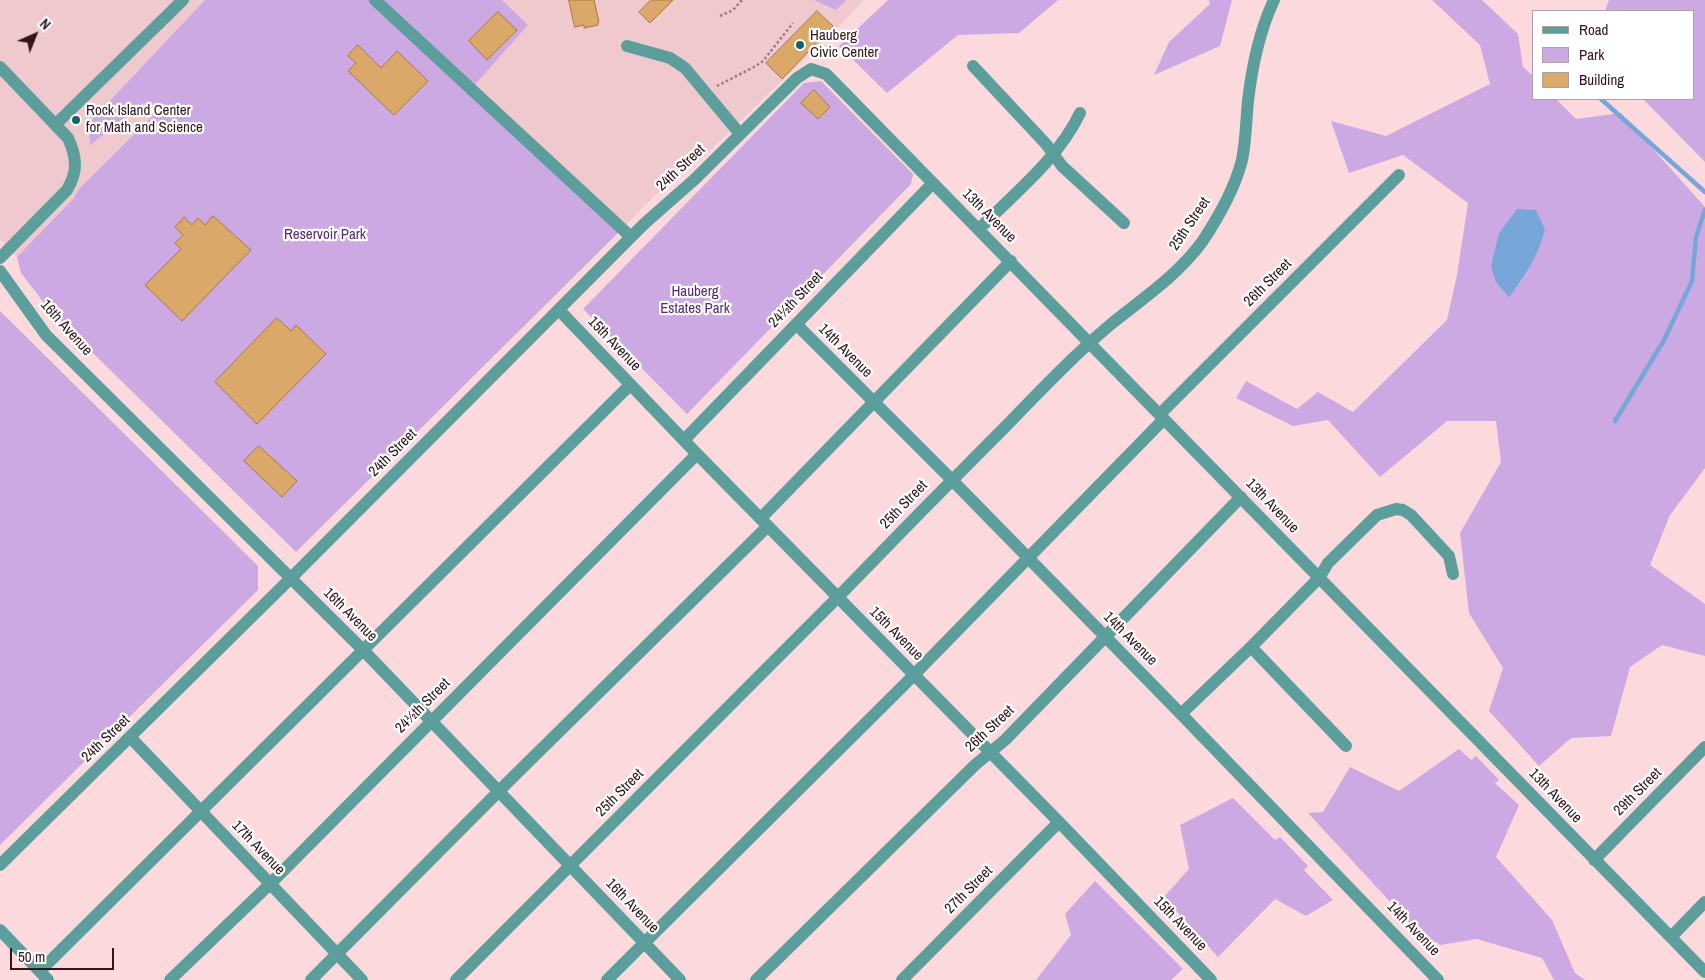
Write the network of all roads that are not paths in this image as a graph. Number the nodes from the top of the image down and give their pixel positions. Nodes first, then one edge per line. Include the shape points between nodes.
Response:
1 (183, 0) edge
2 (374, 0) edge
3 (1274, 0) edge
4 (627, 46) dead end
5 (974, 66) dead end
6 (0, 67) edge
7 (812, 68) joint
8 (1080, 113) dead end
9 (56, 125) junction
10 (740, 134) junction
11 (1054, 154) junction
12 (1398, 176) dead end
13 (932, 182) junction
14 (1124, 223) dead end
15 (979, 229) junction
16 (631, 237) junction
17 (0, 258) edge
18 (1011, 261) junction
19 (0, 271) edge
20 (559, 310) junction
21 (796, 324) junction
22 (1090, 342) junction
23 (630, 385) junction
24 (873, 402) junction
25 (1162, 416) junction
26 (684, 440) junction
27 (697, 454) junction
28 (952, 480) junction
29 (1241, 497) junction
30 (764, 522) junction
31 (1028, 557) junction
32 (1453, 574) dead end
33 (291, 578) junction
34 (1319, 578) junction
35 (837, 597) junction
36 (1106, 637) junction
37 (1251, 647) junction
38 (364, 651) junction
39 (914, 675) junction
40 (1181, 714) junction
41 (432, 720) junction
42 (130, 737) junction
43 (1346, 746) dead end
44 (1705, 747) edge
45 (990, 752) junction
46 (498, 792) junction
47 (200, 812) junction
48 (1059, 822) junction
49 (1594, 860) junction
50 (0, 865) edge
51 (570, 866) junction
52 (270, 884) junction
53 (1705, 902) edge
54 (0, 930) edge
55 (1671, 937) junction
56 (644, 943) junction
57 (337, 954) junction
58 (1705, 972) edge
59 (44, 976) edge
60 (1205, 978) edge
61 (170, 980) edge
62 (311, 980) edge
63 (362, 980) edge
64 (456, 980) edge
65 (607, 980) edge
66 (680, 980) edge
67 (756, 980) edge
68 (902, 980) edge
69 (1438, 980) edge

1 - 9 street
2 - 16 street
3 - 22 street, 25th Street via 1261,32 1253,65 1242,157 1224,203 1202,242 1187,260
4 - 10 street via 670,58 685,68
5 - 11 street
6 - 9 street
7 - 10 street, 24th Street via 797,78
7 - 13 street, 13th Avenue via 826,74
8 - 11 street via 1071,132
9 - 17 street via 68,138 74,152 74,178 67,190
10 - 16 street, 24th Street
11 - 14 street via 1062,166
11 - 15 street
12 - 25 street, 26th Street
13 - 15 street, 13th Avenue
13 - 21 street, 24½th Street
15 - 18 street, 13th Avenue
16 - 20 street, 24th Street
18 - 22 street, 13th Avenue
18 - 24 street
19 - 33 street, 16th Avenue via 46,335
20 - 23 street, 15th Avenue
20 - 33 street, 24th Street
21 - 24 street, 14th Avenue
21 - 26 street, 24½th Street
22 - 25 street, 13th Avenue
22 - 28 street, 25th Street
23 - 26 street, 15th Avenue
23 - 38 street
24 - 28 street, 14th Avenue
24 - 30 street
25 - 29 street, 13th Avenue
25 - 31 street, 26th Street
26 - 27 street, 15th Avenue
27 - 30 street, 15th Avenue
27 - 41 street, 24½th Street
28 - 31 street, 14th Avenue
28 - 35 street, 25th Street
29 - 34 street, 13th Avenue
29 - 36 street, 26th Street
30 - 35 street, 15th Avenue
30 - 46 street
31 - 36 street, 14th Avenue
31 - 39 street, 26th Street
32 - 34 street via 1449,556 1411,515 1396,509 1377,515 1328,563
33 - 38 street, 16th Avenue
33 - 42 street, 24th Street
34 - 37 street
34 - 49 street, 13th Avenue
35 - 39 street, 15th Avenue
35 - 51 street, 25th Street
36 - 40 street, 14th Avenue
36 - 45 street, 26th Street
37 - 40 street
37 - 43 street
38 - 41 street, 16th Avenue
38 - 47 street
39 - 45 street, 15th Avenue
39 - 56 street, 26th Street
40 - 69 street, 14th Avenue
41 - 46 street, 16th Avenue
41 - 52 street, 24½th Street
42 - 47 street, 17th Avenue
42 - 50 street, 24th Street
44 - 49 street, 29th Street
45 - 48 street, 15th Avenue
45 - 67 street, 26th Street
46 - 51 street, 16th Avenue
46 - 57 street
47 - 52 street, 17th Avenue
47 - 59 street
48 - 60 street, 15th Avenue
48 - 68 street, 27th Street
49 - 55 street, 13th Avenue
51 - 56 street, 16th Avenue
51 - 64 street, 25th Street
52 - 57 street, 17th Avenue
52 - 61 street, 24½th Street
53 - 55 street
54 - 59 street
55 - 58 street, 13th Avenue
56 - 65 street, 26th Street
56 - 66 street, 16th Avenue
57 - 62 street
57 - 63 street, 17th Avenue

